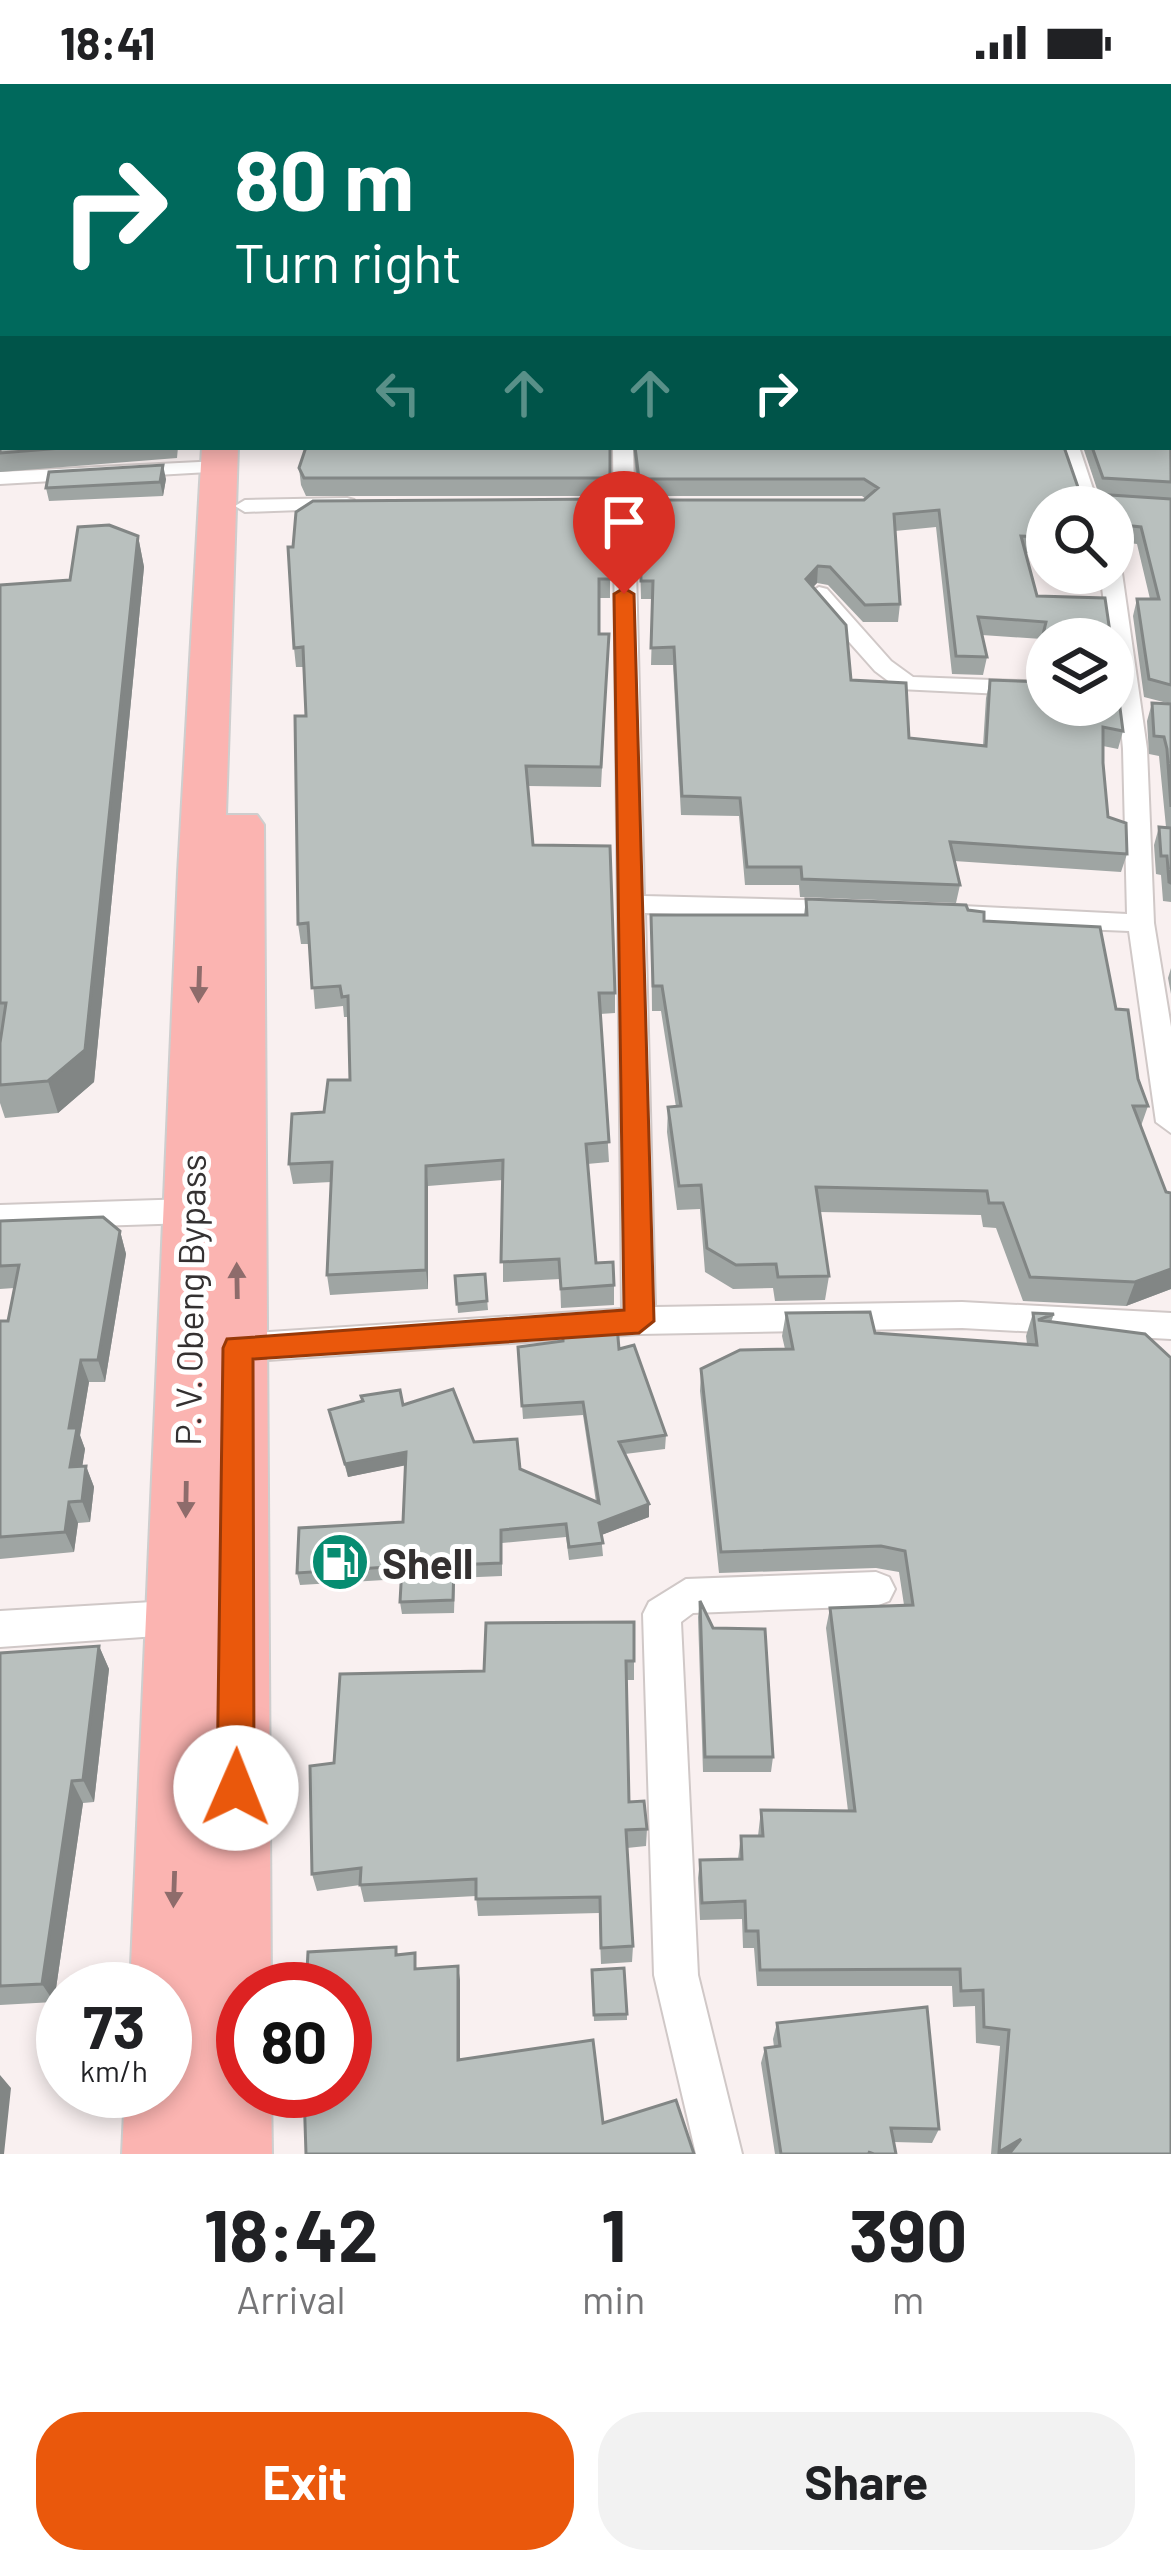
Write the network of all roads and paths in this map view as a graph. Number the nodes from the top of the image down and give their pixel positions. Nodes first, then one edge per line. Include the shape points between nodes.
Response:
1 (0, 103) edge
2 (0, 116) edge
3 (623, 450) edge
4 (1070, 450) edge
5 (234, 467) edge
6 (0, 478) edge
7 (1087, 486) edge
8 (362, 504) edge
9 (819, 595) edge
10 (1026, 688) edge
11 (1132, 726) edge
12 (631, 904) junction
13 (862, 911) edge
14 (908, 913) edge
15 (1141, 923) junction
16 (1166, 1058) edge
17 (1171, 1122) edge
18 (190, 1211) junction
19 (0, 1217) edge
20 (639, 1321) junction
21 (1171, 1326) edge
22 (238, 1348) junction
23 (876, 1589) dead end
24 (211, 1611) junction
25 (0, 1629) edge
26 (164, 2154) edge
27 (230, 2154) edge
28 (719, 2154) edge

1 - 2 street
3 - 12 street
4 - 7 street
5 - 6 street
5 - 8 street
5 -> 18 highway, P. V. Obeng Bypass
22 -> 5 highway, P. V. Obeng Bypass
9 - 10 street via 907,684
11 - 15 street
12 - 13 street
12 - 20 street
14 - 15 street
15 - 16 street
16 - 17 street
18 - 19 street
18 -> 24 highway, P. V. Obeng Bypass
20 - 21 street via 962,1315
20 - 22 street
22 - 24 highway, P. V. Obeng Bypass
23 - 28 street via 686,1596 662,1614 676,1975
24 - 25 street
24 -> 26 highway, P. V. Obeng Bypass
24 - 27 highway, P. V. Obeng Bypass

